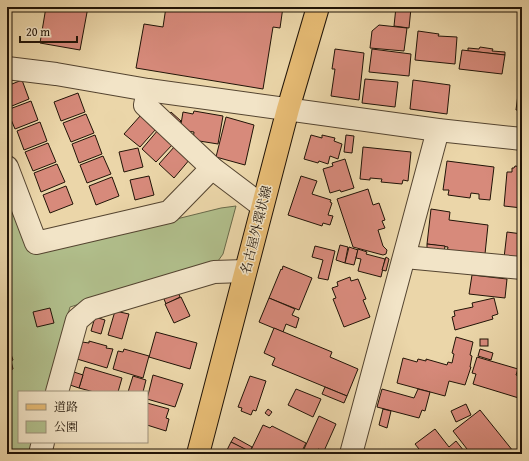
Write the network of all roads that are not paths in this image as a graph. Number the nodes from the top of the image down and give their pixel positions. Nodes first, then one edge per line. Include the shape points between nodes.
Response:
1 (318, 7) edge
2 (7, 68) edge
3 (148, 90) junction
4 (288, 109) junction
5 (438, 130) junction
6 (522, 139) edge
7 (7, 167) edge
8 (212, 168) junction
9 (262, 206) junction
10 (405, 257) junction
11 (522, 268) edge
12 (246, 271) junction
13 (57, 391) edge
14 (43, 443) edge
15 (353, 453) edge
16 (40, 454) edge
17 (198, 454) edge

1 - 4 main road, 名古屋外環状線
2 - 3 street
3 - 4 street
3 - 8 street via 145,105
4 - 5 street
4 - 9 main road, 名古屋外環状線
5 - 6 street
5 - 10 street
7 - 8 street via 36,243 169,212
8 - 9 street
9 - 12 main road, 名古屋外環状線
10 - 11 street
10 - 15 street
12 - 13 street via 214,272 90,309 77,320
12 - 17 main road, 名古屋外環状線
14 - 16 street

